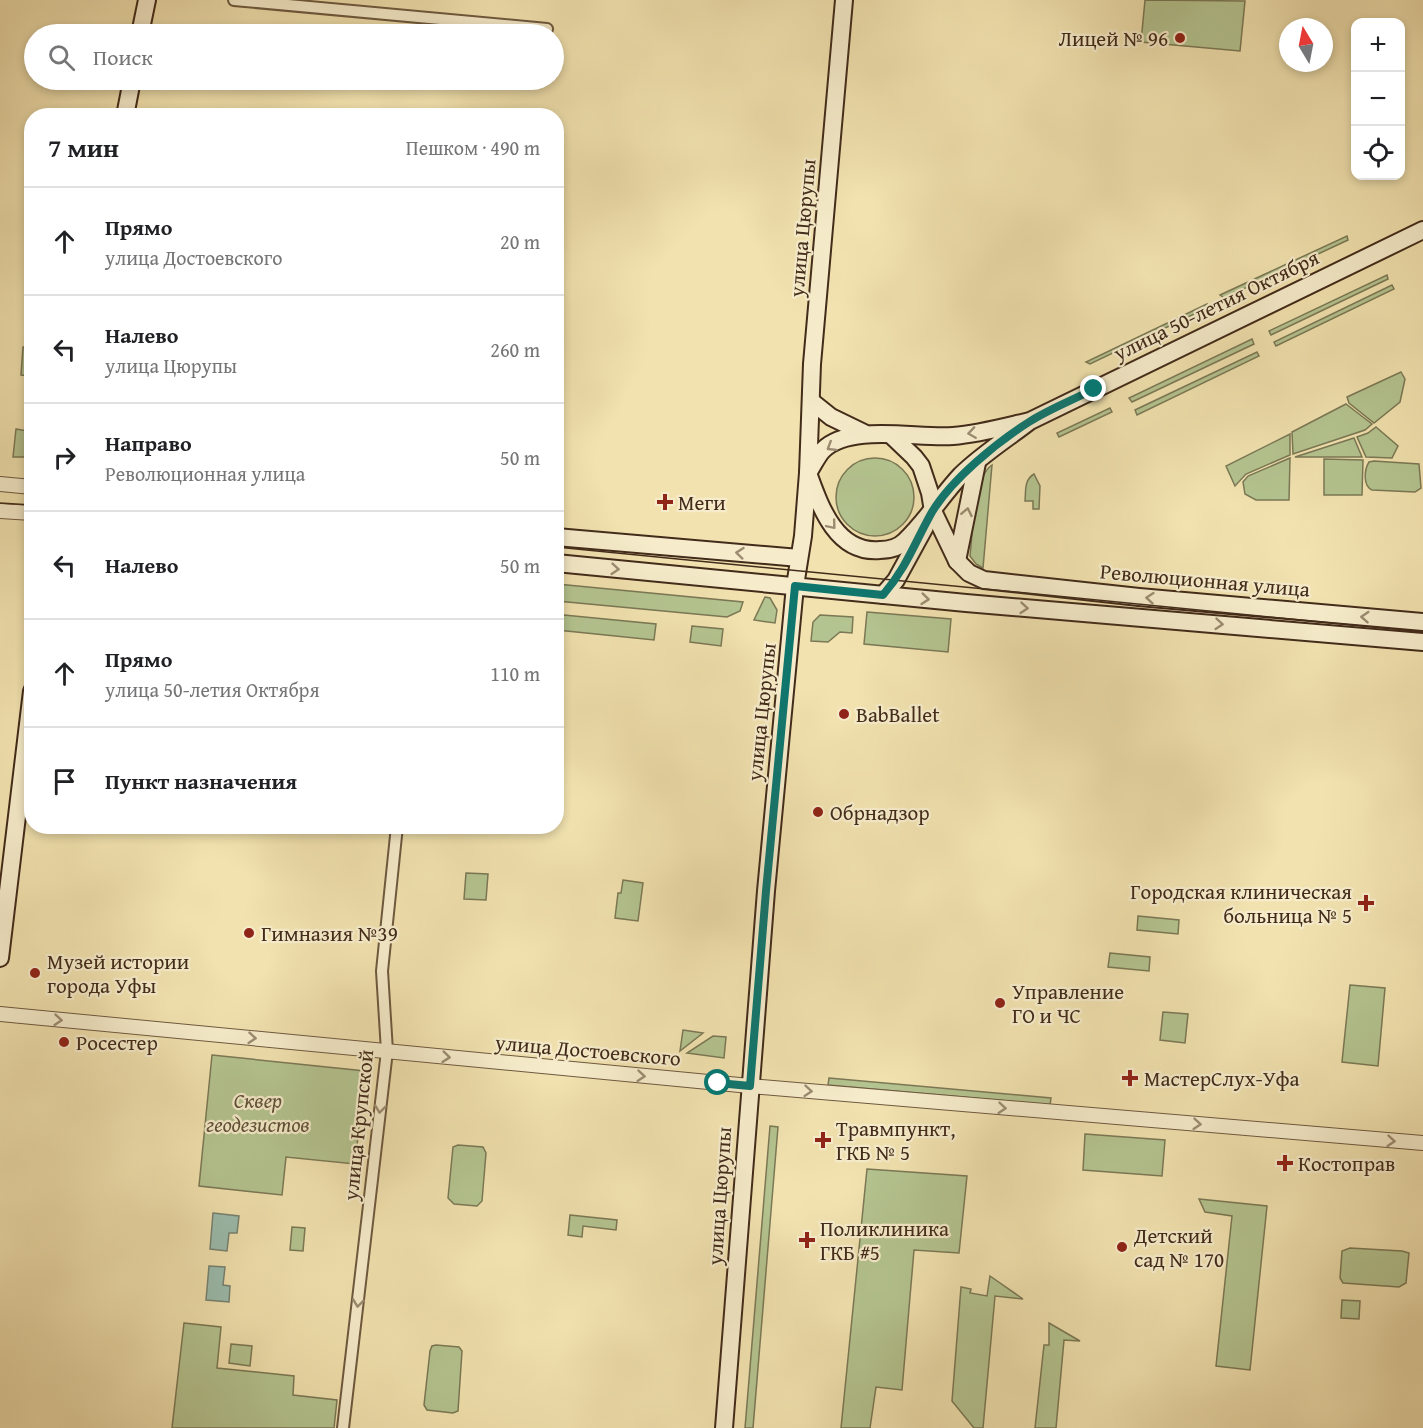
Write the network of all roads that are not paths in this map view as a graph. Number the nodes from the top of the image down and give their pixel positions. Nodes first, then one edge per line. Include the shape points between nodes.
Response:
1 (147, 0) edge
2 (234, 0) edge
3 (844, 0) edge
4 (142, 24) edge
5 (493, 24) edge
6 (130, 90) edge
7 (127, 108) edge
8 (1423, 230) edge
9 (811, 401) junction
10 (1030, 421) junction
11 (864, 433) junction
12 (892, 435) junction
13 (977, 463) junction
14 (808, 473) junction
15 (0, 484) edge
16 (24, 486) edge
17 (0, 511) edge
18 (933, 511) junction
19 (24, 512) edge
20 (564, 538) edge
21 (799, 558) junction
22 (957, 561) junction
23 (564, 564) edge
24 (795, 586) junction
25 (883, 595) junction
26 (1423, 622) edge
27 (1423, 642) edge
28 (24, 758) edge
29 (396, 834) edge
30 (0, 958) edge
31 (0, 1014) edge
32 (387, 1051) junction
33 (750, 1086) junction
34 (1423, 1143) edge
35 (343, 1428) edge
36 (724, 1428) edge

1 - 4 main road
2 - 5 street
3 - 9 main road, улица Цюрупы
6 - 7 main road
8 - 10 main road, улица 50-летия Октября
9 - 11 main road via 831,417
9 - 14 main road, улица Цюрупы
10 -> 12 main road, улица 50-летия Октября via 951,436
10 - 13 main road, улица 50-летия Октября
11 - 12 main road
11 -> 14 main road via 824,450
12 - 18 main road via 921,466
13 - 18 main road, улица 50-летия Октября via 961,476
22 -> 13 main road
14 -> 18 main road via 826,519 846,540 864,549 884,550 903,543
14 - 21 main road, улица Цюрупы
15 - 16 street
17 - 19 street
18 - 22 main road
18 - 25 main road via 913,552
21 -> 20 main road
21 - 24 main road, улица Цюрупы
26 -> 22 main road, Революционная улица via 984,580
23 -> 24 main road
24 - 25 main road
24 - 33 main road, улица Цюрупы
25 -> 27 main road
28 - 30 main road
29 - 32 street, улица Крупской via 382,971
31 -> 32 street, улица Достоевского
32 -> 33 street, улица Достоевского
32 -> 35 street, улица Крупской
33 -> 34 street, улица Достоевского
33 - 36 main road, улица Цюрупы

